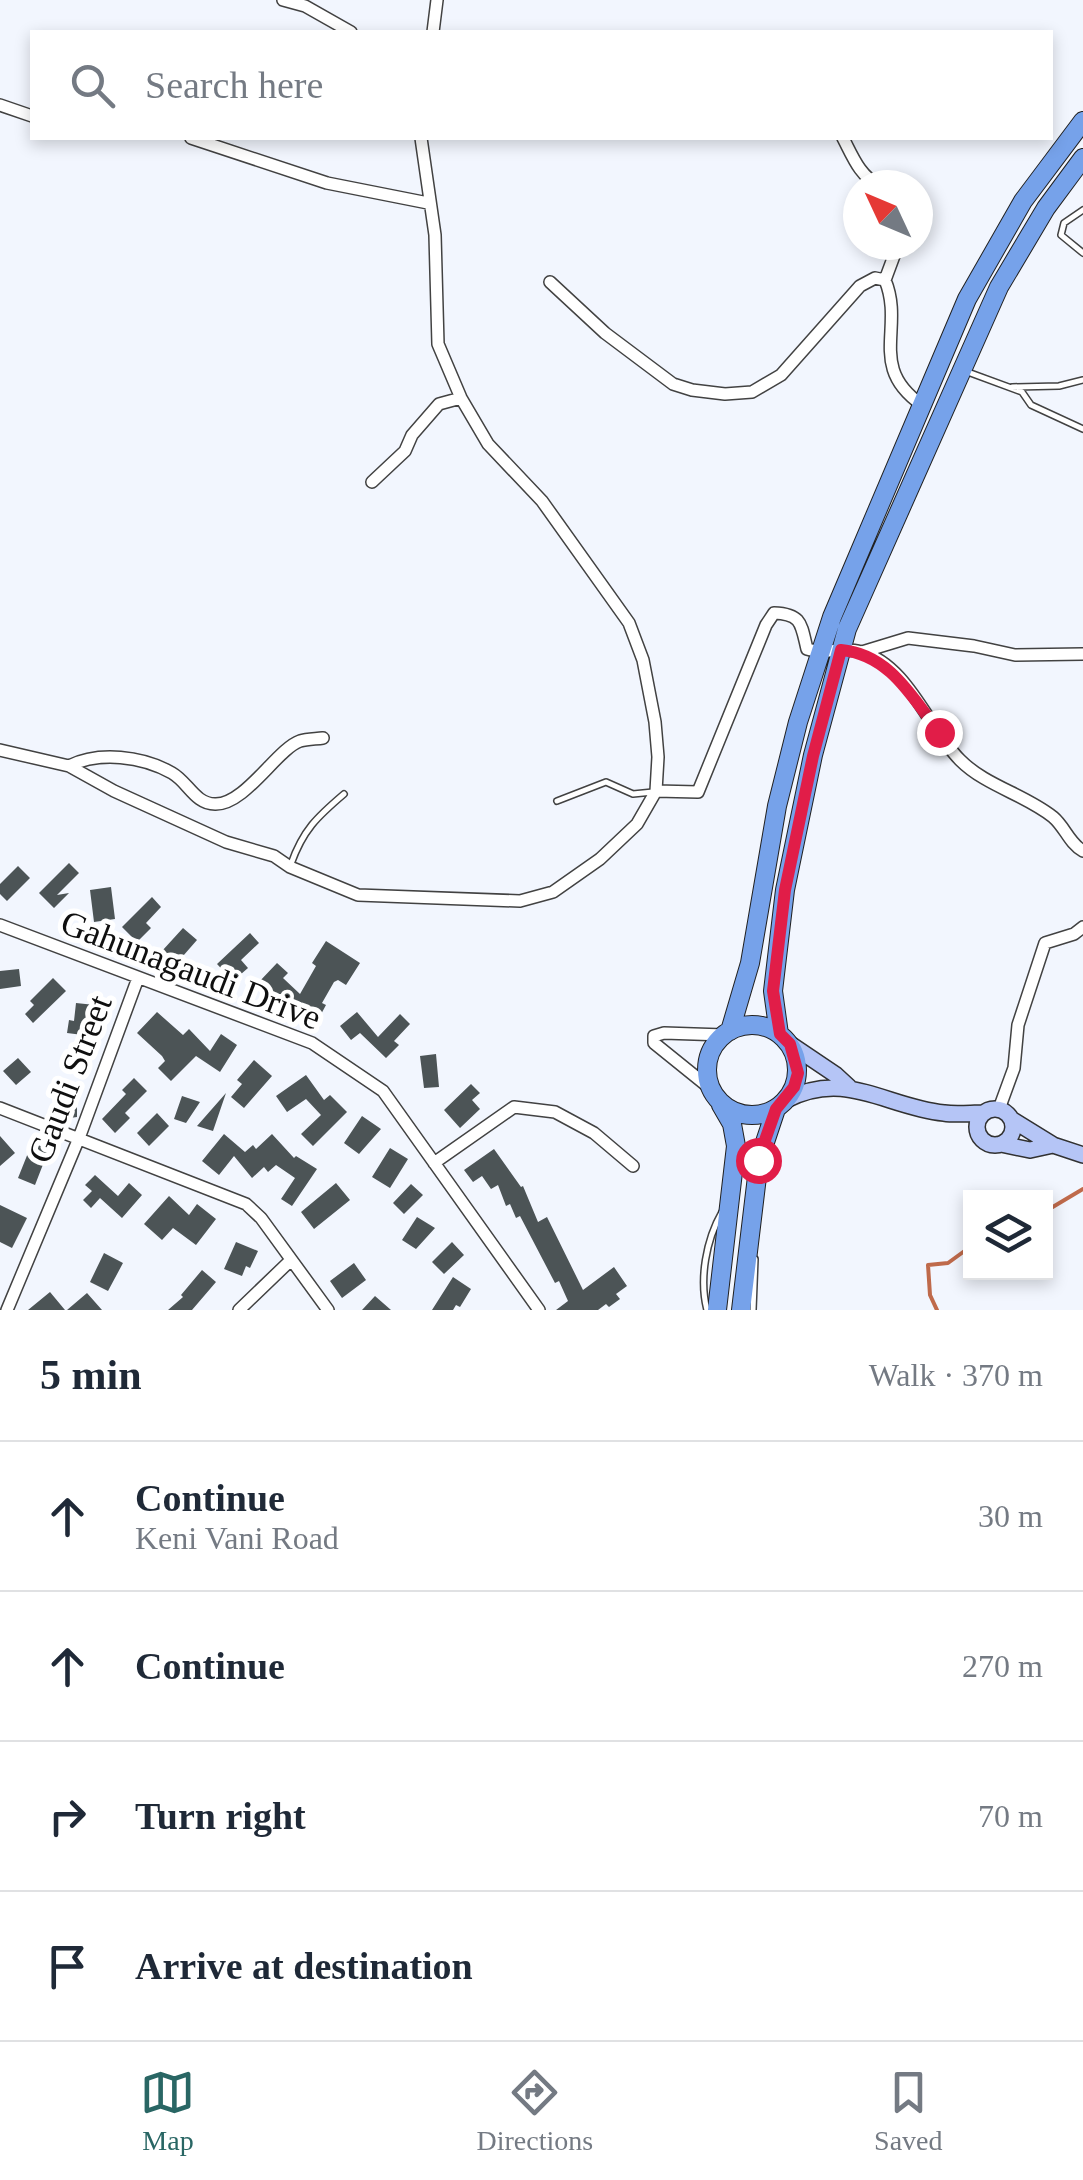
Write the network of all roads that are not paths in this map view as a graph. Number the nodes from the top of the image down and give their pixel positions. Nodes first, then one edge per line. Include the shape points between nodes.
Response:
1 (284, 0) edge
2 (438, 0) edge
3 (347, 30) edge
4 (433, 30) edge
5 (0, 105) edge
6 (30, 115) edge
7 (1083, 121) edge
8 (197, 140) edge
9 (420, 140) edge
10 (845, 140) edge
11 (1083, 158) edge
12 (862, 170) edge
13 (428, 203) junction
14 (1083, 210) edge
15 (1083, 253) edge
16 (892, 260) edge
17 (885, 280) junction
18 (550, 282) dead end
19 (962, 370) junction
20 (1083, 380) edge
21 (1010, 387) junction
22 (461, 398) junction
23 (922, 404) junction
24 (1083, 429) edge
25 (372, 482) dead end
26 (841, 650) junction
27 (862, 652) junction
28 (820, 653) junction
29 (1083, 654) edge
30 (323, 738) dead end
31 (0, 750) edge
32 (69, 766) junction
33 (656, 792) junction
34 (344, 794) dead end
35 (557, 800) dead end
36 (1083, 852) edge
37 (290, 867) junction
38 (0, 925) edge
39 (1083, 926) edge
40 (138, 978) junction
41 (727, 1033) junction
42 (784, 1039) junction
43 (849, 1087) junction
44 (715, 1096) junction
45 (781, 1104) junction
46 (0, 1108) edge
47 (998, 1113) junction
48 (942, 1114) junction
49 (978, 1135) junction
50 (79, 1138) junction
51 (1001, 1144) junction
52 (1053, 1145) junction
53 (1083, 1155) edge
54 (434, 1163) junction
55 (634, 1166) dead end
56 (730, 1198) junction
57 (750, 1227) junction
58 (292, 1260) junction
59 (6, 1310) edge
60 (239, 1310) edge
61 (328, 1310) edge
62 (539, 1310) edge
63 (708, 1310) edge
64 (718, 1310) edge
65 (741, 1310) edge
66 (753, 1310) edge

1 - 3 street
2 - 4 street
5 - 6 street
7 - 23 main road via 1008,227
8 - 13 street via 327,183
9 - 13 street
10 - 12 street
11 - 19 main road via 1007,274
13 - 22 street via 438,344
14 - 15 lane via 1064,223 1060,235
16 - 17 street
17 - 18 street via 860,286 781,375 752,392 725,394 673,384
17 - 23 street via 892,371 904,392
19 - 21 lane
19 - 26 main road
20 - 21 lane
21 - 24 lane via 1031,405
22 - 25 street via 439,404
22 - 33 street via 488,444 542,501 630,623 656,722
23 - 28 main road
26 - 27 street
26 - 28 street
26 - 42 main road via 785,890 773,991
27 - 29 street via 908,638 1015,655
27 - 36 street via 900,680 959,759 1058,820
28 - 33 street via 808,648 801,622 774,613 698,792
28 - 41 main road via 777,806 750,963
30 - 32 street via 298,741 264,774 213,804 174,774 129,758 87,757
31 - 32 street
32 - 37 street
33 - 35 lane via 633,794 606,782
33 - 37 street via 637,824 600,860 552,892 520,901 358,894
34 - 37 lane via 300,838
38 - 40 street, Gahunagaudi Drive
39 - 47 street via 1046,943
40 - 50 street, Gaudi Street
40 - 54 street, Gahunagaudi Drive via 312,1042 383,1091
41 - 42 main road via 756,1025
41 - 44 main road via 707,1066
41 - 44 street via 654,1036
42 - 43 main road
42 - 45 main road via 798,1073
43 - 45 main road via 809,1089
43 - 48 main road
44 - 45 main road via 746,1115
44 - 56 main road via 736,1133
45 - 57 main road via 758,1160
46 - 50 street
47 - 48 main road
47 - 49 main road via 977,1123
47 - 51 main road via 1012,1130
47 - 52 main road
48 - 49 main road
49 - 51 main road
50 - 58 street via 246,1204
50 - 59 street, Gaudi Street
51 - 52 main road via 1030,1150
52 - 53 main road
54 - 55 street via 514,1108 554,1112
54 - 62 street, Gahunagaudi Drive
56 - 63 lane via 711,1230 702,1291
56 - 64 main road
57 - 65 main road
57 - 66 lane
58 - 60 street
58 - 61 street

